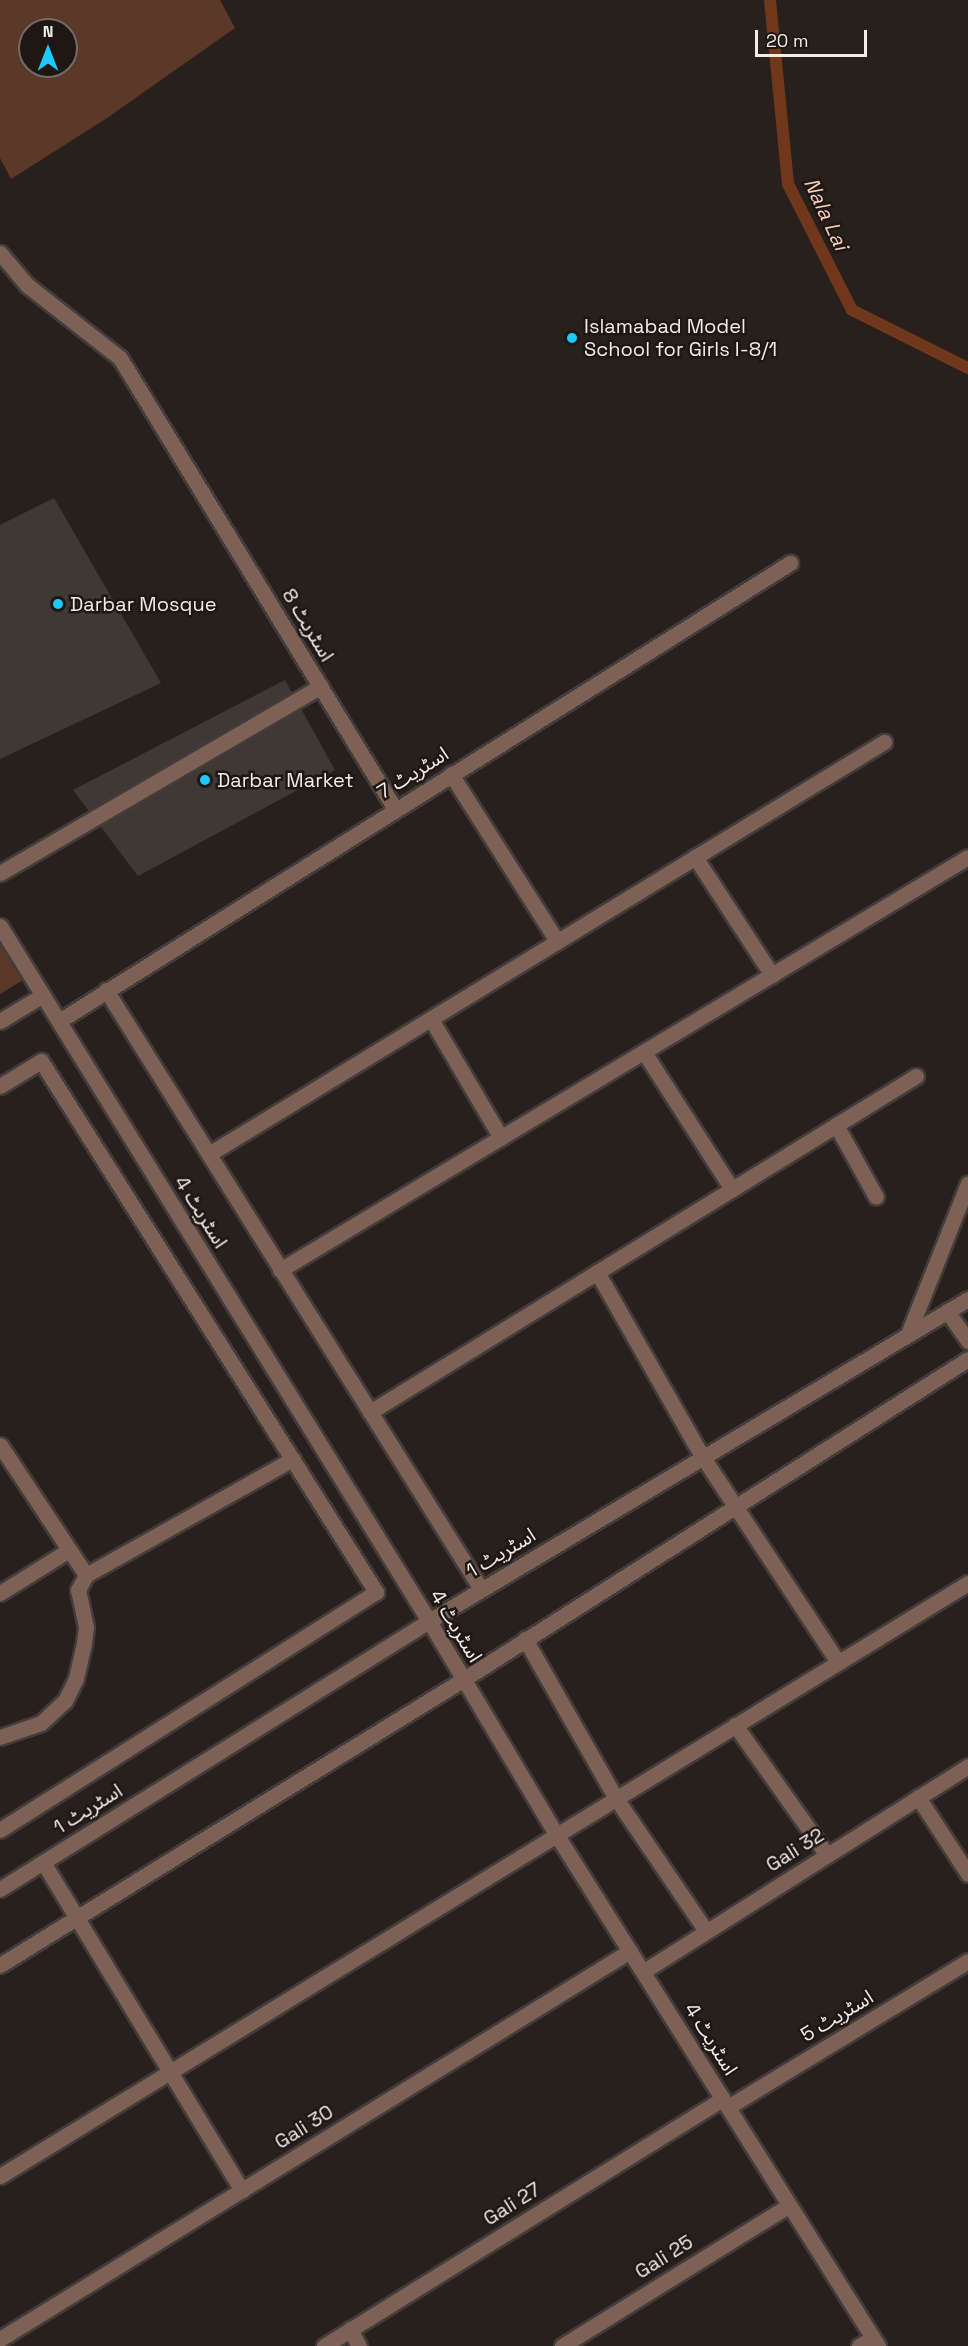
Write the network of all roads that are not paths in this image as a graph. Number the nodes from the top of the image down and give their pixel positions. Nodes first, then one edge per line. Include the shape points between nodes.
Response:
1 (0, 253) edge
2 (790, 563) dead end
3 (321, 686) junction
4 (884, 742) dead end
5 (451, 774) junction
6 (395, 809) junction
7 (695, 857) junction
8 (968, 857) edge
9 (0, 873) edge
10 (0, 926) edge
11 (558, 941) junction
12 (772, 975) junction
13 (106, 990) junction
14 (43, 995) junction
15 (430, 1019) junction
16 (0, 1021) edge
17 (58, 1021) junction
18 (644, 1052) junction
19 (916, 1076) dead end
20 (0, 1086) edge
21 (836, 1125) junction
22 (501, 1138) junction
23 (209, 1154) junction
24 (968, 1183) edge
25 (732, 1189) junction
26 (876, 1197) dead end
27 (280, 1270) junction
28 (597, 1272) junction
29 (968, 1299) edge
30 (947, 1311) junction
31 (908, 1334) junction
32 (968, 1341) edge
33 (968, 1359) edge
34 (370, 1412) junction
35 (0, 1444) edge
36 (702, 1455) junction
37 (292, 1459) junction
38 (738, 1505) junction
39 (69, 1550) junction
40 (86, 1575) junction
41 (968, 1583) edge
42 (481, 1589) junction
43 (0, 1593) edge
44 (429, 1620) junction
45 (525, 1639) junction
46 (838, 1662) junction
47 (464, 1679) junction
48 (735, 1725) junction
49 (0, 1737) edge
50 (968, 1766) edge
51 (615, 1797) junction
52 (918, 1797) junction
53 (0, 1830) edge
54 (556, 1834) junction
55 (827, 1855) junction
56 (43, 1862) junction
57 (968, 1874) edge
58 (0, 1889) edge
59 (76, 1917) junction
60 (706, 1931) junction
61 (630, 1951) junction
62 (968, 1961) edge
63 (0, 1965) edge
64 (644, 1971) junction
65 (169, 2072) junction
66 (725, 2103) junction
67 (0, 2176) edge
68 (242, 2190) junction
69 (789, 2205) junction
70 (350, 2330) junction
71 (0, 2339) edge
72 (875, 2342) edge
73 (324, 2346) edge
74 (359, 2346) edge
75 (562, 2346) edge
76 (859, 2346) edge

1 - 3 street, اسٹریٹ 8 via 27,285 120,358
2 - 5 street, اسٹریٹ 7
3 - 6 street, اسٹریٹ 8
3 - 9 street
4 - 7 street
5 - 6 street, اسٹریٹ 7
5 - 11 street
6 - 13 street, اسٹریٹ 7
7 - 11 street
7 - 12 street
8 - 12 street
10 - 14 street, اسٹریٹ 4
11 - 15 street
12 - 18 street
13 - 17 street, اسٹریٹ 7
13 - 23 street
14 - 16 street
14 - 17 street, اسٹریٹ 4
15 - 22 street
15 - 23 street
17 - 44 street, اسٹریٹ 4
18 - 22 street
18 - 25 street
19 - 21 street
20 - 37 street via 41,1061
21 - 25 street
21 - 26 street
22 - 27 street
23 - 27 street
24 - 31 street
25 - 28 street
27 - 34 street
28 - 34 street
28 - 36 street
29 - 30 street, اسٹریٹ 1
30 - 31 street, اسٹریٹ 1
30 - 32 street
31 - 36 street, اسٹریٹ 1
33 - 38 street
34 - 42 street
35 - 39 street
36 - 38 street
36 - 42 street, اسٹریٹ 1
37 - 40 street
37 - 53 street via 376,1592
38 - 45 street
38 - 46 street
39 - 40 street
39 - 43 street
40 - 49 street via 78,1590 86,1627 84,1642 76,1678 65,1701 41,1723
41 - 46 street
42 - 44 street, اسٹریٹ 1
44 - 47 street, اسٹریٹ 4
44 - 56 street, اسٹریٹ 1
45 - 47 street
45 - 51 street
46 - 48 street
47 - 54 street, اسٹریٹ 4
47 - 59 street
48 - 51 street
48 - 55 street
50 - 52 street, Gali 32
51 - 54 street
51 - 60 street
52 - 55 street, Gali 32
52 - 57 street
54 - 61 street, اسٹریٹ 4
54 - 65 street
55 - 60 street, Gali 32
56 - 58 street, اسٹریٹ 1
56 - 59 street
59 - 63 street
59 - 65 street
60 - 64 street, Gali 32
61 - 64 street, اسٹریٹ 4
61 - 68 street, Gali 30
62 - 66 street, اسٹریٹ 5
64 - 66 street, اسٹریٹ 4
65 - 67 street
65 - 68 street
66 - 69 street, اسٹریٹ 4
66 - 70 street, Gali 27
68 - 71 street, Gali 30
69 - 72 street, اسٹریٹ 4
69 - 75 street, Gali 25
70 - 73 street, Gali 27
70 - 74 street
72 - 76 street

